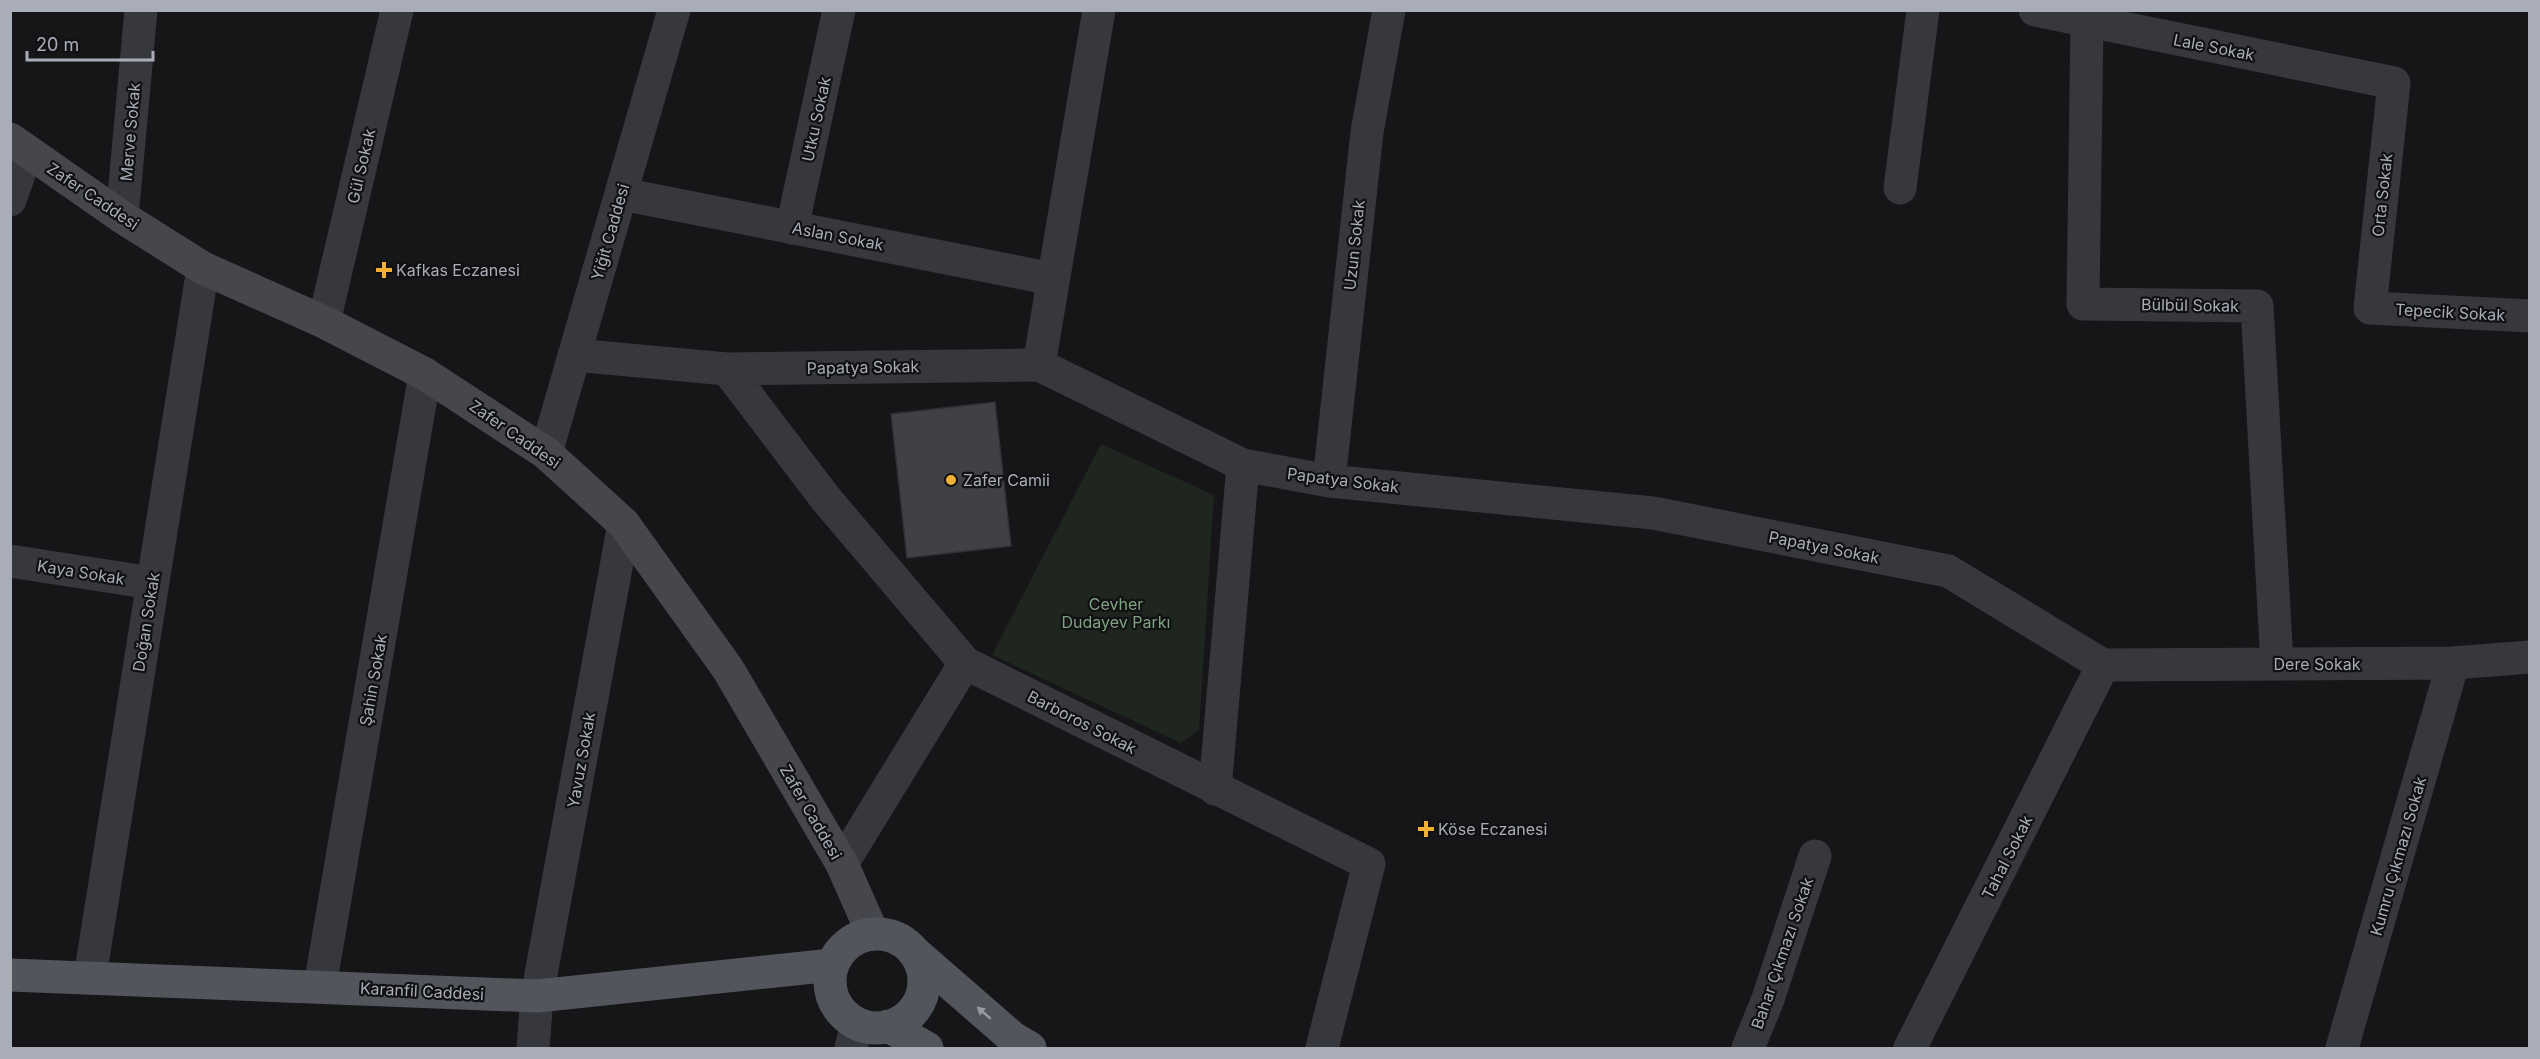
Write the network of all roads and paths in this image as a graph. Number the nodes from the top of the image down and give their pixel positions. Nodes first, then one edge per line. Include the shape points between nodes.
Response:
1 (141, 10) edge
2 (397, 10) edge
3 (674, 10) edge
4 (839, 10) edge
5 (1099, 10) edge
6 (1389, 10) edge
7 (1923, 10) edge
8 (2035, 10) edge
9 (2087, 21) junction
10 (2394, 82) joint
11 (19, 145) edge
12 (1900, 188) dead end
13 (622, 194) junction
14 (10, 200) edge
15 (123, 217) junction
16 (792, 228) junction
17 (203, 268) junction
18 (1053, 279) junction
19 (2370, 308) joint
20 (2529, 316) edge
21 (324, 322) junction
22 (574, 355) junction
23 (1039, 365) junction
24 (727, 369) junction
25 (426, 374) junction
26 (546, 453) junction
27 (1243, 465) junction
28 (1329, 481) junction
29 (624, 525) junction
30 (10, 561) edge
31 (152, 583) junction
32 (2529, 657) edge
33 (965, 663) junction
34 (2453, 663) junction
35 (2277, 664) junction
36 (2103, 665) junction
37 (1215, 789) junction
38 (1815, 856) dead end
39 (842, 864) junction
40 (873, 934) junction
41 (913, 950) junction
42 (832, 965) junction
43 (10, 975) edge
44 (90, 977) junction
45 (320, 986) junction
46 (537, 996) junction
47 (865, 1033) edge
48 (533, 1048) edge
49 (927, 1048) edge
50 (1030, 1048) edge
51 (1322, 1048) edge
52 (1748, 1048) edge
53 (1910, 1048) edge
54 (2342, 1048) edge

1 - 15 street, Merve Sokak
2 - 21 street, Gül Sokak
3 - 13 street, Yiğit Caddesi
4 - 16 street, Utku Sokak
5 - 18 street
6 - 28 street, Uzun Sokak via 1366,132
7 - 12 street
8 - 9 street, Lale Sokak
9 - 10 street, Lale Sokak
9 - 35 street, Bülbül Sokak via 2083,304 2257,306
10 - 19 street, Orta Sokak
11 - 14 street
11 - 15 main road, Zafer Caddesi
13 - 16 street, Aslan Sokak
13 - 22 street, Yiğit Caddesi
15 - 17 main road, Zafer Caddesi
16 - 18 street, Aslan Sokak
17 - 21 main road, Zafer Caddesi
17 - 31 street, Doğan Sokak
18 - 23 street
19 - 20 street, Tepecik Sokak
21 - 25 main road, Zafer Caddesi
22 - 24 street, Papatya Sokak
22 - 26 street, Yiğit Caddesi
23 - 24 street, Papatya Sokak
23 - 27 street, Papatya Sokak
24 - 33 street, Barboros Sokak via 826,499
25 - 26 main road, Zafer Caddesi
25 - 45 street, Şahin Sokak
26 - 29 main road, Zafer Caddesi
27 - 28 street, Papatya Sokak
27 - 37 street
28 - 36 street, Papatya Sokak via 1653,513 1948,571
29 - 39 main road, Zafer Caddesi via 728,669
29 - 46 street, Yavuz Sokak
30 - 31 street, Kaya Sokak
31 - 44 street, Doğan Sokak
32 - 34 street, Dere Sokak
33 - 37 street, Barboros Sokak
33 - 39 street
34 - 35 street, Dere Sokak
34 - 54 street, Kumru Çıkmazı Sokak
35 - 36 street, Dere Sokak
36 - 53 street, Tahal Sokak
37 - 51 street, Barboros Sokak via 1369,864
38 - 52 street, Bahar Çıkmazı Sokak
39 - 40 main road, Zafer Caddesi
40 - 41 main road via 894,938
40 - 42 main road via 848,944
41 - 47 main road via 922,972 922,995 914,1010 903,1020
50 -> 41 main road via 1013,1038
42 - 46 main road, Karanfil Caddesi
42 - 47 main road via 834,999 845,1016
43 - 44 main road, Karanfil Caddesi
44 - 45 main road, Karanfil Caddesi
45 - 46 main road, Karanfil Caddesi
46 - 48 street, Yavuz Sokak
47 - 49 main road

